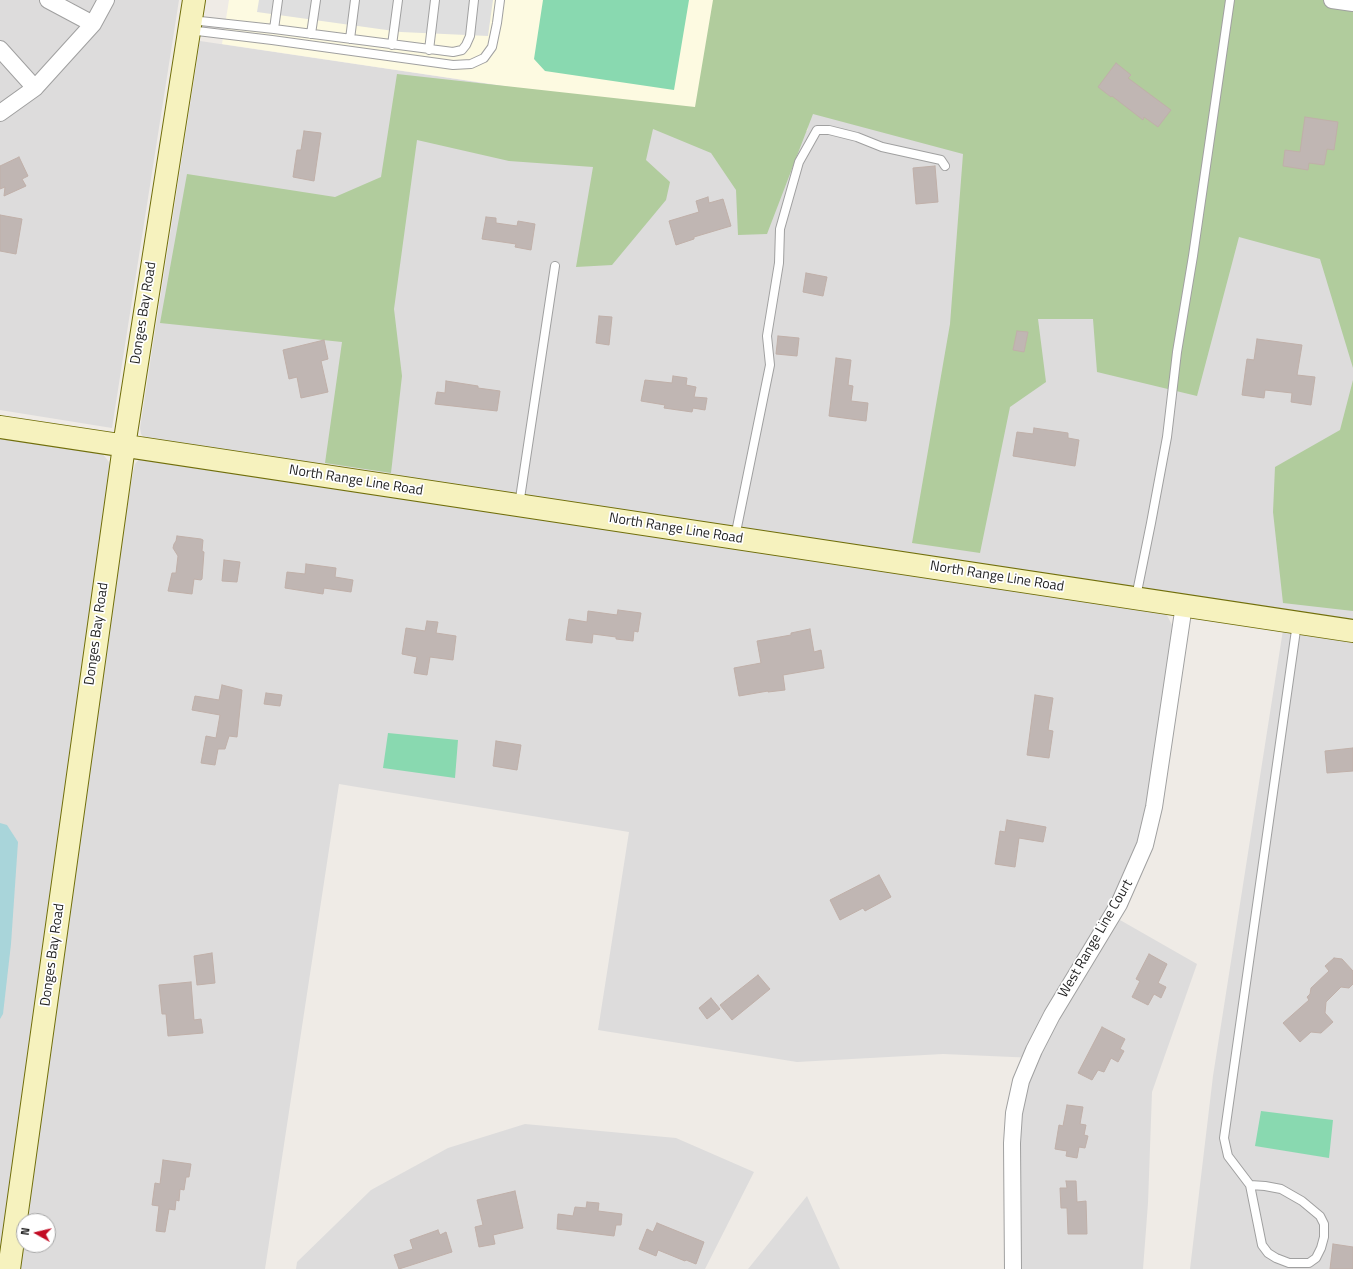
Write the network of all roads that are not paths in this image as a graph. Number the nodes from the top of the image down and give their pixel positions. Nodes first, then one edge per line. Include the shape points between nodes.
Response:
1 (48, 0) edge
2 (106, 0) edge
3 (278, 0) edge
4 (316, 0) edge
5 (355, 0) edge
6 (398, 0) edge
7 (435, 0) edge
8 (474, 0) edge
9 (500, 0) edge
10 (1230, 0) edge
11 (1332, 0) edge
12 (1353, 3) edge
13 (191, 17) edge
14 (93, 24) junction
15 (274, 29) junction
16 (311, 34) junction
17 (350, 39) junction
18 (392, 45) junction
19 (0, 49) edge
20 (428, 50) junction
21 (35, 88) junction
22 (0, 113) edge
23 (945, 166) dead end
24 (555, 266) dead end
25 (0, 427) edge
26 (124, 446) junction
27 (519, 505) junction
28 (735, 538) junction
29 (1136, 598) junction
30 (1184, 605) junction
31 (1297, 622) junction
32 (1353, 631) edge
33 (1250, 1185) junction
34 (9, 1269) edge
35 (1013, 1269) edge

1 - 14 street
2 - 14 street
3 - 15 lane
4 - 16 lane
5 - 17 lane
6 - 18 lane
7 - 20 lane
8 - 20 lane via 470,36 462,50
9 - 13 lane via 492,48 484,58 471,64 453,65 272,40
10 - 29 lane via 1177,352 1167,437
11 - 12 street
13 - 15 lane
13 - 26 street, Donges Bay Road
14 - 21 street
15 - 16 lane
16 - 17 lane
17 - 18 lane
18 - 20 lane
19 - 21 street
21 - 22 street
23 - 28 lane via 941,160 882,147 829,130 817,130 798,162 780,229 779,263 767,336 770,365
24 - 27 lane
25 - 26 street, North Range Line Road
26 - 27 street, North Range Line Road
26 - 34 street, Donges Bay Road
27 - 28 street, North Range Line Road
28 - 29 street, North Range Line Road
29 - 30 street, North Range Line Road
30 - 31 street, North Range Line Road
30 - 35 street, West Range Line Court via 1146,845 1119,904 1052,1015 1021,1081 1014,1113 1012,1143
31 - 32 street, North Range Line Road
31 - 33 lane via 1224,1138 1228,1156
33 - 33 lane via 1262,1245 1268,1253 1289,1263 1309,1263 1316,1258 1324,1237 1324,1224 1320,1216 1302,1201 1281,1189

